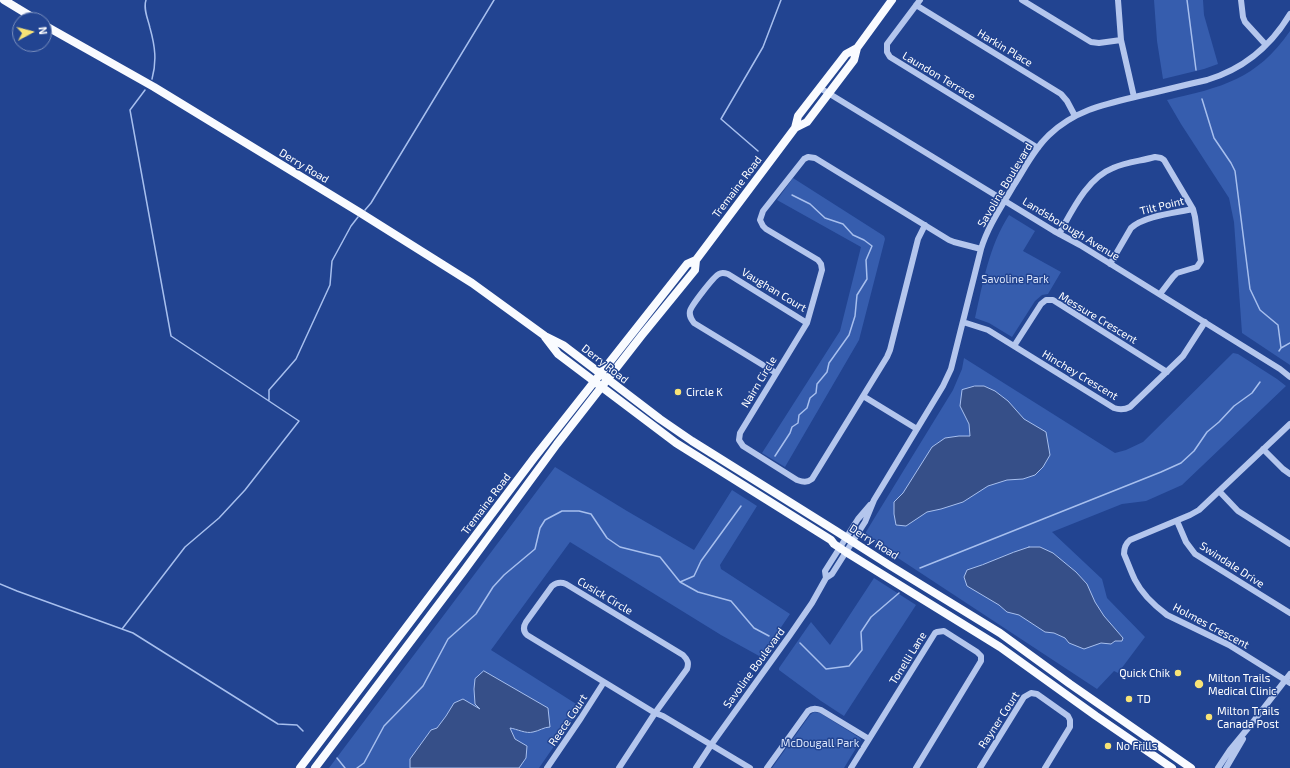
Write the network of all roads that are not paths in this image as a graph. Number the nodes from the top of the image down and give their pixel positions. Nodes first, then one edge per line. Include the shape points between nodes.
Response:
1 (4, 0) edge
2 (892, 0) edge
3 (1022, 0) edge
4 (1118, 0) edge
5 (1241, 0) edge
6 (918, 2) edge
7 (23, 12) edge
8 (1290, 14) edge
9 (52, 29) edge
10 (1121, 40) junction
11 (1266, 45) junction
12 (857, 48) junction
13 (820, 88) junction
14 (828, 93) junction
15 (1134, 97) junction
16 (1075, 116) junction
17 (795, 128) junction
18 (1038, 148) junction
19 (1005, 201) junction
20 (1193, 209) junction
21 (925, 225) junction
22 (1059, 234) junction
23 (981, 249) junction
24 (696, 260) junction
25 (1110, 264) junction
26 (1160, 294) junction
27 (808, 322) junction
28 (963, 322) junction
29 (1205, 322) junction
30 (545, 336) junction
31 (1014, 346) junction
32 (1167, 372) junction
33 (600, 373) junction
34 (776, 373) junction
35 (1290, 377) edge
36 (608, 380) junction
37 (593, 382) junction
38 (601, 388) junction
39 (863, 396) junction
40 (1290, 424) edge
41 (917, 429) junction
42 (1263, 449) junction
43 (1290, 474) edge
44 (1219, 491) junction
45 (1177, 521) junction
46 (849, 540) junction
47 (1290, 544) edge
48 (843, 550) junction
49 (1290, 613) edge
50 (1290, 674) edge
51 (604, 682) junction
52 (1288, 682) edge
53 (655, 714) junction
54 (1249, 727) junction
55 (869, 739) junction
56 (711, 745) junction
57 (300, 768) edge
58 (315, 768) edge
59 (546, 768) edge
60 (619, 768) edge
61 (696, 768) edge
62 (750, 768) edge
63 (767, 768) edge
64 (852, 768) edge
65 (916, 768) edge
66 (980, 768) edge
67 (1045, 768) edge
68 (1172, 768) edge
69 (1191, 768) edge
70 (1218, 768) edge
71 (1226, 768) edge

1 - 7 main road
2 - 12 main road, Tremaine Road
3 - 10 street via 1091,42
4 - 10 street
5 - 11 street via 1245,22
6 - 16 street, Harkin Place via 1061,94
6 - 18 street, Laundon Terrace via 887,44 890,57
8 - 11 street, Savoline Boulevard
9 - 30 main road, Derry Road via 154,87 359,212 472,283
10 - 15 street
11 - 15 street, Savoline Boulevard via 1246,62 1222,75
12 - 13 main road, Tremaine Road via 846,54
12 - 14 main road, Tremaine Road via 854,60
13 - 14 street, Landsborough Avenue
13 - 17 main road, Tremaine Road via 798,116
14 - 17 main road, Tremaine Road via 807,122
14 - 19 street, Landsborough Avenue
15 - 16 street, Savoline Boulevard via 1099,106
16 - 18 street, Savoline Boulevard via 1063,123
17 - 24 main road, Tremaine Road
18 - 19 street, Savoline Boulevard
19 - 22 street, Landsborough Avenue
19 - 23 street, Savoline Boulevard
20 - 22 street via 1164,160 1155,157 1114,167 1095,178 1086,188
20 - 25 street, Tilt Point via 1136,224 1131,228
20 - 26 street via 1201,261 1197,268 1173,276
21 - 23 street, Nairn Circle via 954,242
21 - 27 street, Nairn Circle via 815,158 804,159 763,211 760,220 766,229 821,264 822,270
21 - 39 street, Nairn Circle via 918,238 890,350
22 - 25 street, Landsborough Avenue
23 - 28 street, Savoline Boulevard
24 - 33 main road, Tremaine Road via 687,264
24 - 36 main road, Tremaine Road via 695,270
25 - 26 street, Landsborough Avenue
26 - 29 street, Landsborough Avenue
27 - 34 street, Nairn Circle
27 - 34 street, Vaughan Court via 724,273 715,276 692,307 690,315 694,323
28 - 31 street, Hinchey Crescent via 988,330
28 - 41 street, Savoline Boulevard via 947,378
29 - 32 street, Hinchey Crescent via 1183,356
29 - 35 street, Landsborough Avenue
30 - 33 main road, Derry Road via 563,345
30 - 37 main road, Derry Road via 558,354
31 - 32 street, Hinchey Crescent via 1118,409 1130,407
31 - 32 street, Messure Crescent via 1043,301 1053,300
33 - 36 main road, Derry Road
33 - 37 main road, Tremaine Road
34 - 39 street, Nairn Circle via 740,433 739,440 743,446 802,482 812,479
36 - 38 main road, Tremaine Road
36 - 46 main road, Derry Road via 692,441
37 - 38 main road, Derry Road
37 - 57 main road, Tremaine Road
38 - 48 main road, Derry Road via 676,443
38 - 58 main road, Tremaine Road
39 - 41 street
40 - 42 street, Holmes Crescent
41 - 46 street, Savoline Boulevard via 874,500 865,522
42 - 43 street
42 - 44 street, Holmes Crescent
44 - 45 street, Holmes Crescent via 1200,510
44 - 47 street via 1238,511
45 - 49 street, Swindale Drive via 1186,542 1195,554
45 - 52 street, Holmes Crescent via 1130,540 1126,544 1124,554 1140,588 1167,615 1229,645
46 - 48 street, Savoline Boulevard
46 - 69 main road, Derry Road via 1000,632
48 - 56 street, Savoline Boulevard via 825,571 826,578 812,603
48 - 68 main road, Derry Road via 1000,647
50 - 52 street
51 - 53 street, Cusick Circle
51 - 53 street, Cusick Circle via 526,635 526,622 555,584 566,584 686,658 687,669
51 - 59 street, Reece Court
52 - 54 street
53 - 56 street, Cusick Circle via 664,716
53 - 60 street
54 - 70 street
54 - 71 street
55 - 63 street via 821,710 811,709
55 - 64 street, Tonelli Lane
55 - 65 street, Tonelli Lane via 934,633 947,633 977,652 981,656 981,661
56 - 61 street, Savoline Boulevard
56 - 62 street, Cusick Circle
66 - 67 street, Rayner Court via 1024,697 1031,693 1038,694 1070,720 1070,727

